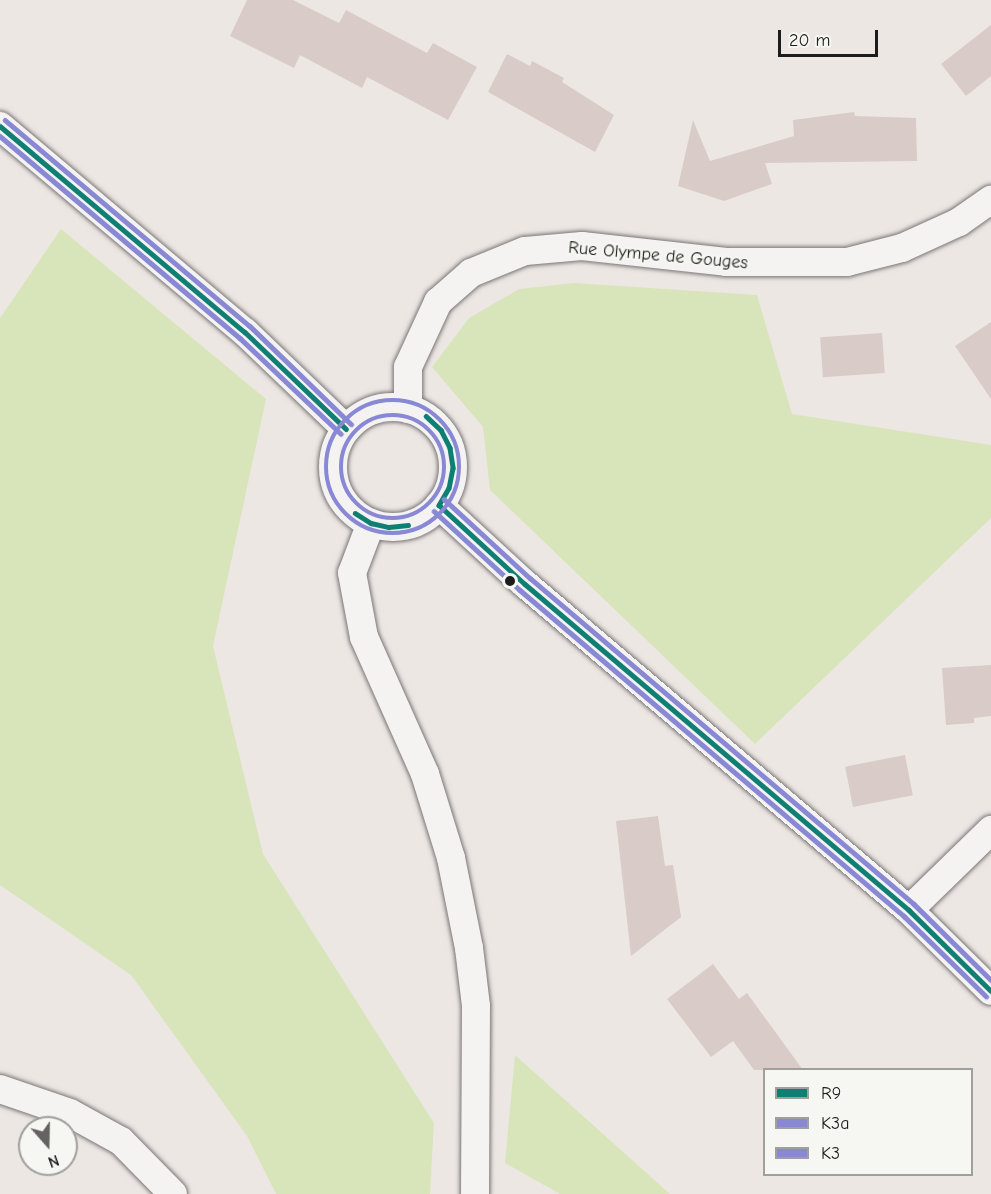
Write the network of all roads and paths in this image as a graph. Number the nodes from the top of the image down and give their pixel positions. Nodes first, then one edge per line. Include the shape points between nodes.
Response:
1 (0, 126) edge
2 (991, 200) edge
3 (408, 409) junction
4 (346, 429) junction
5 (439, 505) junction
6 (371, 523) junction
7 (991, 830) edge
8 (909, 910) junction
9 (991, 991) edge
10 (0, 1089) edge
11 (173, 1194) edge
12 (475, 1194) edge

1 - 4 street via 245,332
2 - 3 street, Rue Olympe de Gouges via 959,222 902,248 847,262 726,262 582,246 525,251 471,273 438,302 408,367
3 - 4 street via 374,410
3 - 5 street via 426,416 441,430 450,448 453,468 449,488
4 - 6 street via 337,445 335,482 348,506
5 - 6 street via 408,525 389,527
5 - 8 street via 525,584
6 - 12 street via 352,573 364,637 425,774 450,858 469,948 476,1006
7 - 8 street
8 - 9 street
10 - 11 street via 70,1113 121,1141

